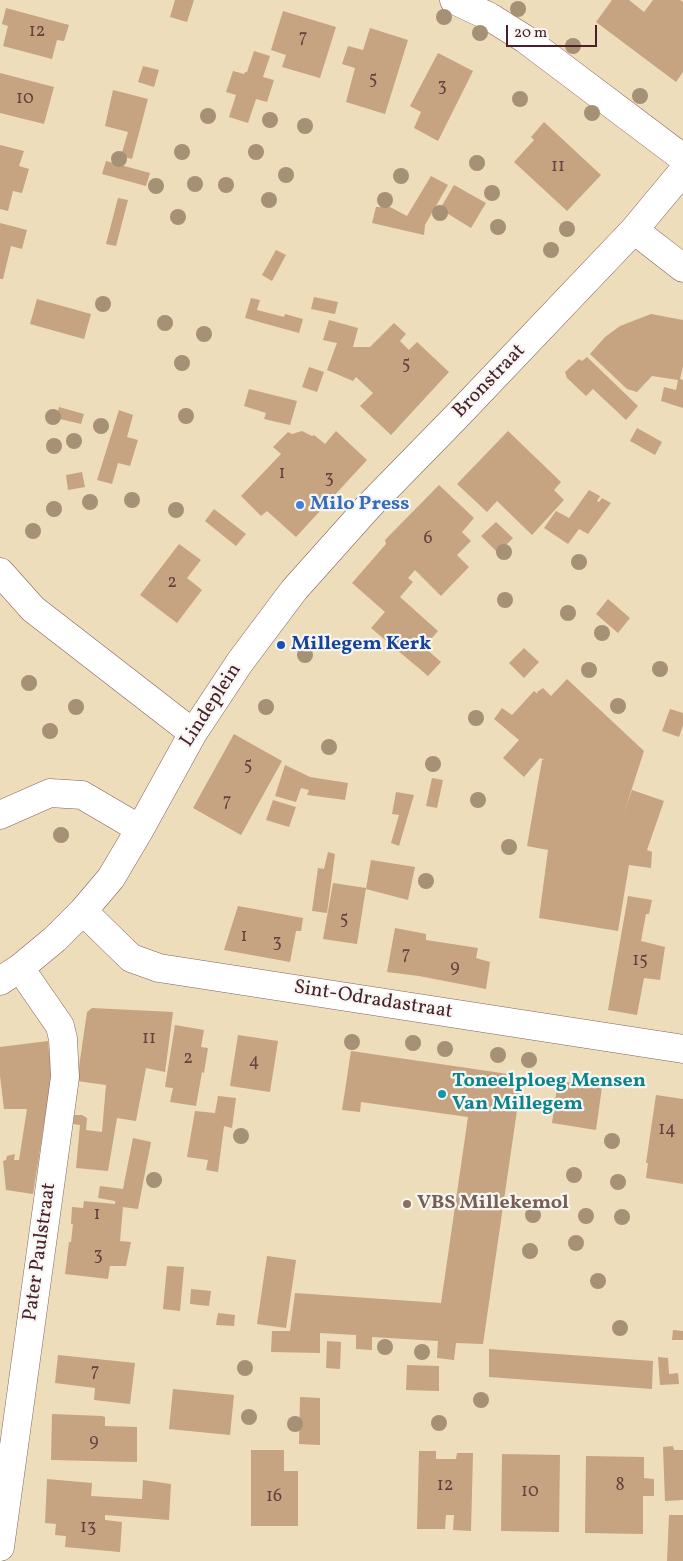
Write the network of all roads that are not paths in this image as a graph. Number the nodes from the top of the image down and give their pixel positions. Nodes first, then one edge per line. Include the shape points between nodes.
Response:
1 (454, 0) edge
2 (683, 158) edge
3 (683, 171) edge
4 (634, 230) junction
5 (683, 268) edge
6 (0, 572) edge
7 (294, 590) joint
8 (193, 733) junction
9 (0, 815) edge
10 (140, 829) junction
11 (83, 911) junction
12 (10, 975) edge
13 (683, 1049) edge
14 (0, 1547) edge

1 - 2 street via 525,39
3 - 4 street, Bronstraat
4 - 5 street
4 - 7 street, Bronstraat via 368,506
6 - 8 street via 33,608
7 - 8 street, Lindeplein via 240,662
8 - 10 street, Lindeplein
9 - 10 street via 50,794 82,795
10 - 11 street, Lindeplein via 111,878
11 - 12 street, Lindeplein via 55,939
11 - 13 street, Sint-Odradastraat via 131,958 159,968
12 - 14 street, Pater Paulstraat via 60,1026 65,1077

